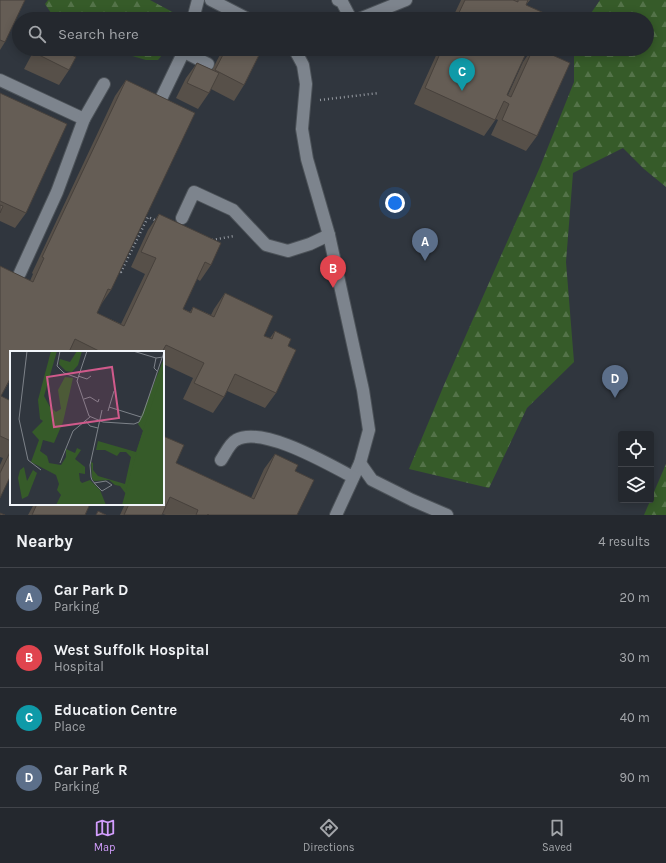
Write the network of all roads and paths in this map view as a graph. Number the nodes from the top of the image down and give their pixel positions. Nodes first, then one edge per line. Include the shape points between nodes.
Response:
1 (198, 0) edge
2 (211, 0) edge
3 (338, 0) edge
4 (406, 0) edge
5 (195, 12) edge
6 (234, 12) edge
7 (347, 12) edge
8 (376, 12) edge
9 (182, 56) edge
10 (193, 56) edge
11 (298, 56) edge
12 (208, 64) dead end
13 (0, 80) edge
14 (104, 84) dead end
15 (379, 93) dead end
16 (303, 102) junction
17 (159, 103) edge
18 (84, 119) junction
19 (182, 218) dead end
20 (161, 222) edge
21 (255, 232) junction
22 (329, 234) junction
23 (208, 240) edge
24 (117, 270) edge
25 (20, 273) dead end
26 (221, 460) dead end
27 (360, 463) junction
28 (353, 477) junction
29 (336, 515) edge
30 (447, 515) edge

1 - 5 lane
2 - 6 lane
3 - 7 lane
4 - 8 lane
9 - 17 lane
10 - 12 lane
11 - 16 lane via 303,65 306,84
13 - 18 lane
14 - 18 lane
15 - 16 path
16 - 22 lane via 302,129 307,159
18 - 25 lane via 57,192
19 - 21 lane via 194,192 233,210
20 - 24 path via 148,217 121,272
21 - 22 lane via 266,245 288,251
21 - 23 path
22 - 27 lane via 363,390 369,430
26 - 28 lane via 234,440 246,436 265,437
27 - 28 lane
27 - 30 lane via 372,480
28 - 29 lane

